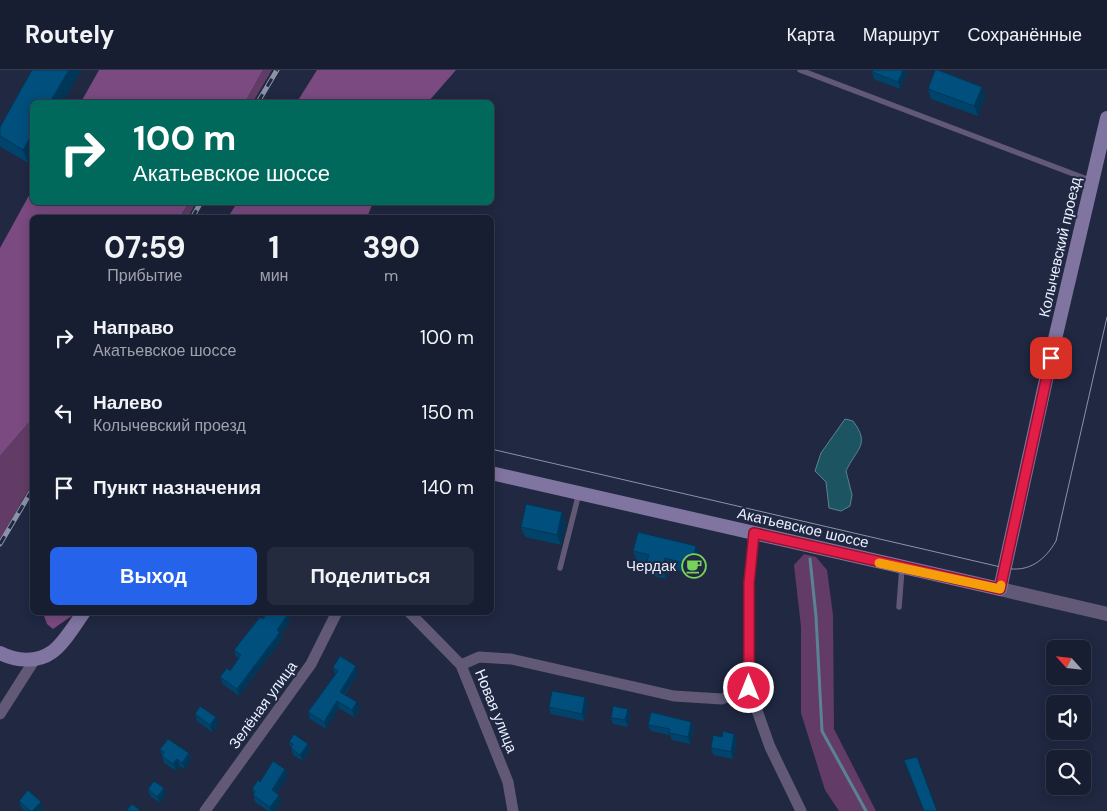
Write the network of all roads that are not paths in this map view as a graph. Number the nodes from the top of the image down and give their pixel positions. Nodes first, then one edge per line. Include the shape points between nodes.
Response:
1 (800, 70) edge
2 (1107, 118) edge
3 (1092, 181) junction
4 (494, 474) edge
5 (579, 493) junction
6 (754, 533) junction
7 (560, 568) dead end
8 (902, 568) junction
9 (1000, 589) junction
10 (899, 607) dead end
11 (1107, 614) edge
12 (82, 615) edge
13 (336, 615) edge
14 (412, 615) edge
15 (0, 653) edge
16 (35, 659) junction
17 (461, 665) junction
18 (749, 688) junction
19 (0, 714) edge
20 (205, 811) edge
21 (513, 811) edge
22 (801, 811) edge

1 - 3 lane
2 - 3 main road, Колычевский проезд
3 - 9 main road, Колычевский проезд
4 - 5 main road, Акатьевское шоссе
5 - 6 main road, Акатьевское шоссе
5 - 7 lane
6 - 8 main road, Акатьевское шоссе
6 - 18 street via 749,583
8 - 9 main road, Акатьевское шоссе
8 - 10 lane
9 - 11 street, Акатьевское шоссе
12 - 16 main road via 53,652
13 - 20 street, Зелёная улица via 311,664
14 - 17 street, Новая улица
15 - 16 main road via 11,658
16 - 19 street
17 - 18 street via 479,657 511,659 674,696 722,699
17 - 21 street, Новая улица via 508,782
18 - 22 street via 770,747

